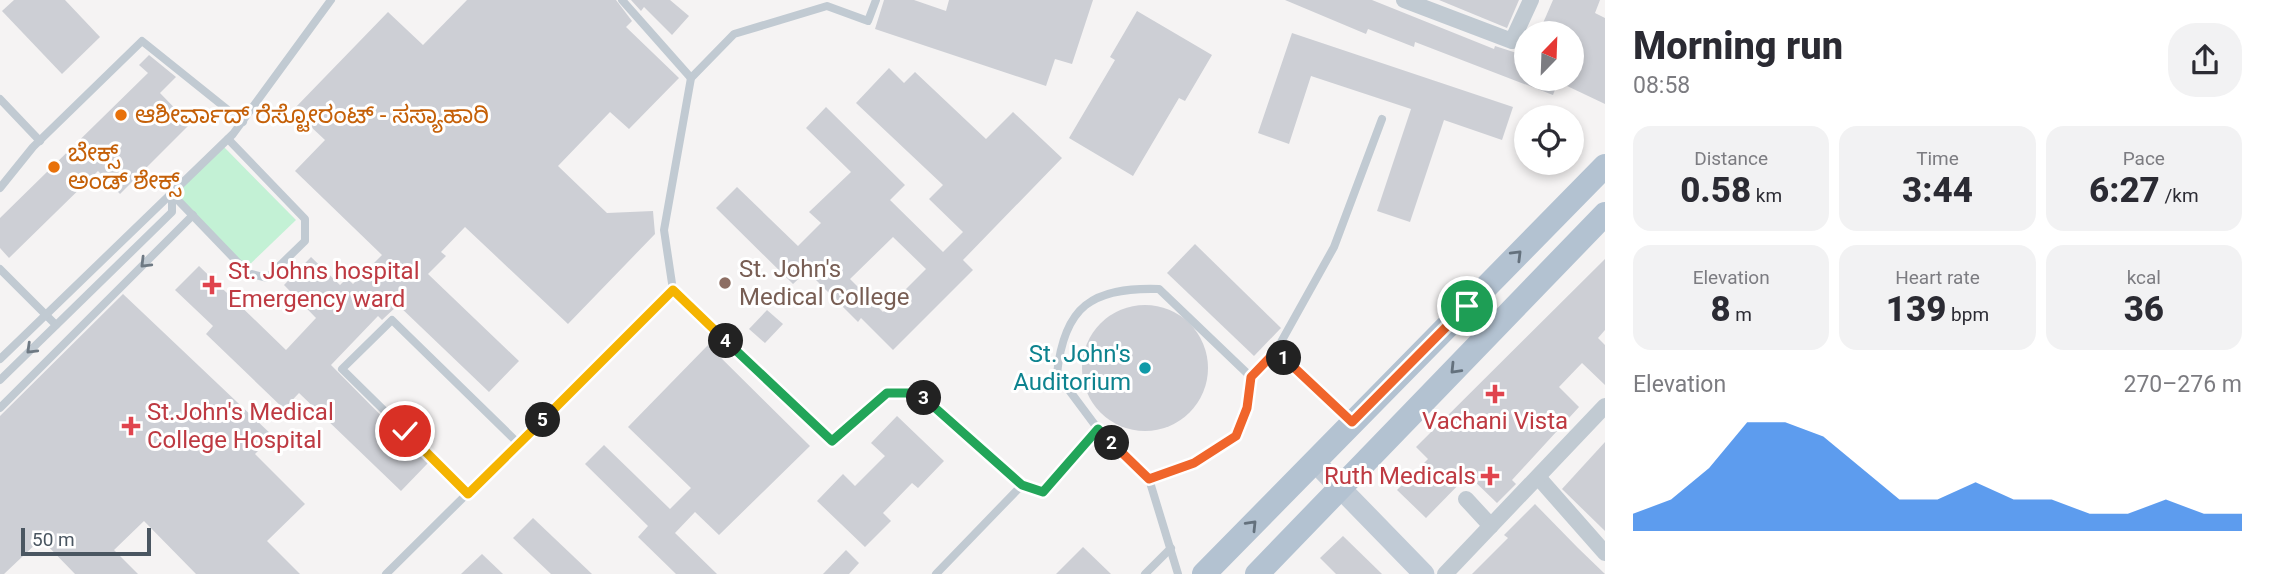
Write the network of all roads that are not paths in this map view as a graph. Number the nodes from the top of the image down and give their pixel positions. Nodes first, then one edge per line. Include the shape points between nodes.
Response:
1 (331, 0) edge
2 (622, 0) edge
3 (876, 0) edge
4 (1404, 0) edge
5 (1531, 0) edge
6 (828, 3) edge
7 (691, 78) junction
8 (0, 99) edge
9 (1382, 119) dead end
10 (243, 122) junction
11 (228, 139) junction
12 (40, 141) junction
13 (1605, 166) edge
14 (0, 188) edge
15 (172, 194) junction
16 (193, 215) junction
17 (1603, 220) edge
18 (0, 270) edge
19 (673, 290) junction
20 (46, 314) junction
21 (57, 325) junction
22 (1276, 351) junction
23 (0, 359) edge
24 (1251, 377) junction
25 (0, 380) edge
26 (0, 408) edge
27 (1602, 415) edge
28 (1352, 422) junction
29 (1098, 429) junction
30 (519, 444) junction
31 (1314, 461) junction
32 (1538, 477) junction
33 (1149, 479) junction
34 (1022, 485) junction
35 (1341, 487) junction
36 (468, 494) junction
37 (1466, 499) dead end
38 (1491, 526) junction
39 (1171, 548) junction
40 (1605, 553) edge
41 (386, 574) edge
42 (936, 574) edge
43 (1145, 574) edge
44 (1178, 574) edge
45 (1204, 574) edge
46 (1257, 574) edge
47 (1424, 574) edge
48 (1445, 574) edge

1 - 10 lane
2 - 7 lane
3 - 6 lane via 868,21
4 - 5 street via 1512,41
6 - 7 lane via 734,34
7 - 19 lane via 664,230
8 - 12 lane
9 - 22 lane via 1334,247
10 - 11 lane
10 - 12 lane via 142,41
11 - 15 lane
11 - 16 lane via 304,219 305,241 267,278 248,273
12 - 14 lane
28 -> 13 main road
15 - 16 lane
15 - 20 lane
15 - 21 lane via 172,212
16 -> 26 lane
17 -> 35 main road
18 - 20 lane
19 - 30 lane
19 - 34 lane via 832,441 887,393 919,393
20 - 21 lane
20 - 23 lane
21 -> 25 lane
22 - 24 lane
22 - 28 lane
24 - 29 lane via 1159,289 1105,294 1074,313 1060,343 1057,374
24 - 33 lane via 1247,408 1236,436 1194,463
27 - 32 street
28 - 31 main road
29 - 33 lane
29 - 34 lane via 1043,492
30 - 36 lane
30 - 36 lane via 391,320 342,369
31 - 35 street
45 -> 31 main road
32 - 38 street
32 - 40 street
33 - 39 lane
34 - 42 lane
35 - 46 main road
35 - 47 street
36 - 41 lane
37 - 38 street
38 - 48 street
39 - 43 lane
39 - 44 lane

